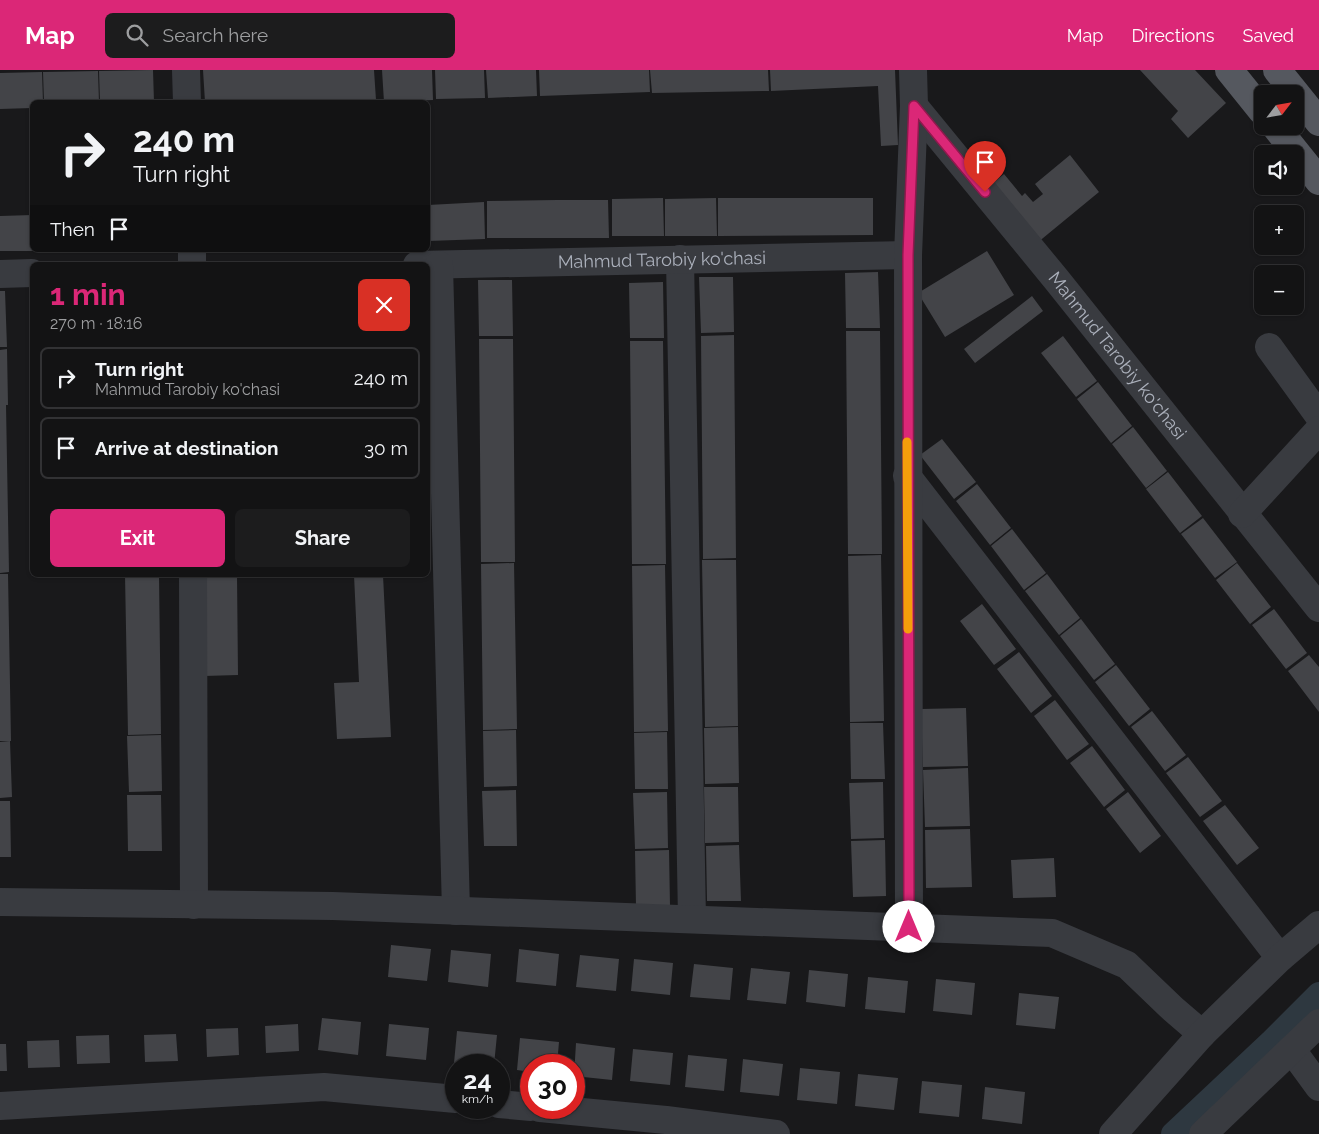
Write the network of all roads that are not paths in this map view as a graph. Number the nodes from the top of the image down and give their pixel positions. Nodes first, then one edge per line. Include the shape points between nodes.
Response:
1 (186, 70) edge
2 (913, 70) edge
3 (1229, 70) edge
4 (1277, 70) edge
5 (187, 100) edge
6 (1254, 101) edge
7 (914, 106) junction
8 (1319, 122) edge
9 (1282, 135) edge
10 (1319, 181) edge
11 (908, 255) junction
12 (680, 259) junction
13 (430, 265) edge
14 (30, 273) edge
15 (0, 274) edge
16 (430, 311) edge
17 (1269, 347) dead end
18 (1319, 416) edge
19 (1319, 430) edge
20 (907, 476) junction
21 (1242, 514) junction
22 (193, 577) edge
23 (1319, 608) edge
24 (0, 902) edge
25 (194, 905) junction
26 (456, 911) junction
27 (692, 919) junction
28 (1319, 925) edge
29 (909, 927) junction
30 (1280, 958) junction
31 (1319, 1023) edge
32 (1202, 1034) junction
33 (1292, 1050) junction
34 (1319, 1087) edge
35 (445, 1099) edge
36 (0, 1106) edge
37 (585, 1112) edge
38 (776, 1134) edge
39 (1113, 1134) edge
40 (1203, 1134) edge

1 - 5 street
2 - 7 street
3 - 6 main road
4 - 8 main road
7 - 11 street
7 - 21 street, Mahmud Tarobiy ko'chasi
9 - 10 main road
11 - 12 street, Mahmud Tarobiy ko'chasi
11 - 20 street
12 - 13 street, Mahmud Tarobiy ko'chasi
12 - 27 street
14 - 15 street
16 - 26 street
17 - 18 street
19 - 21 street
20 - 29 street
20 - 30 street
21 - 23 street, Mahmud Tarobiy ko'chasi
22 - 25 street
24 - 25 street
25 - 26 street
26 - 27 street
27 - 29 street
28 - 30 street
29 - 32 street via 1052,933 1127,965
30 - 32 street
31 - 33 street
32 - 39 street
33 - 34 street
33 - 40 street
35 - 36 street via 324,1087
37 - 38 street

